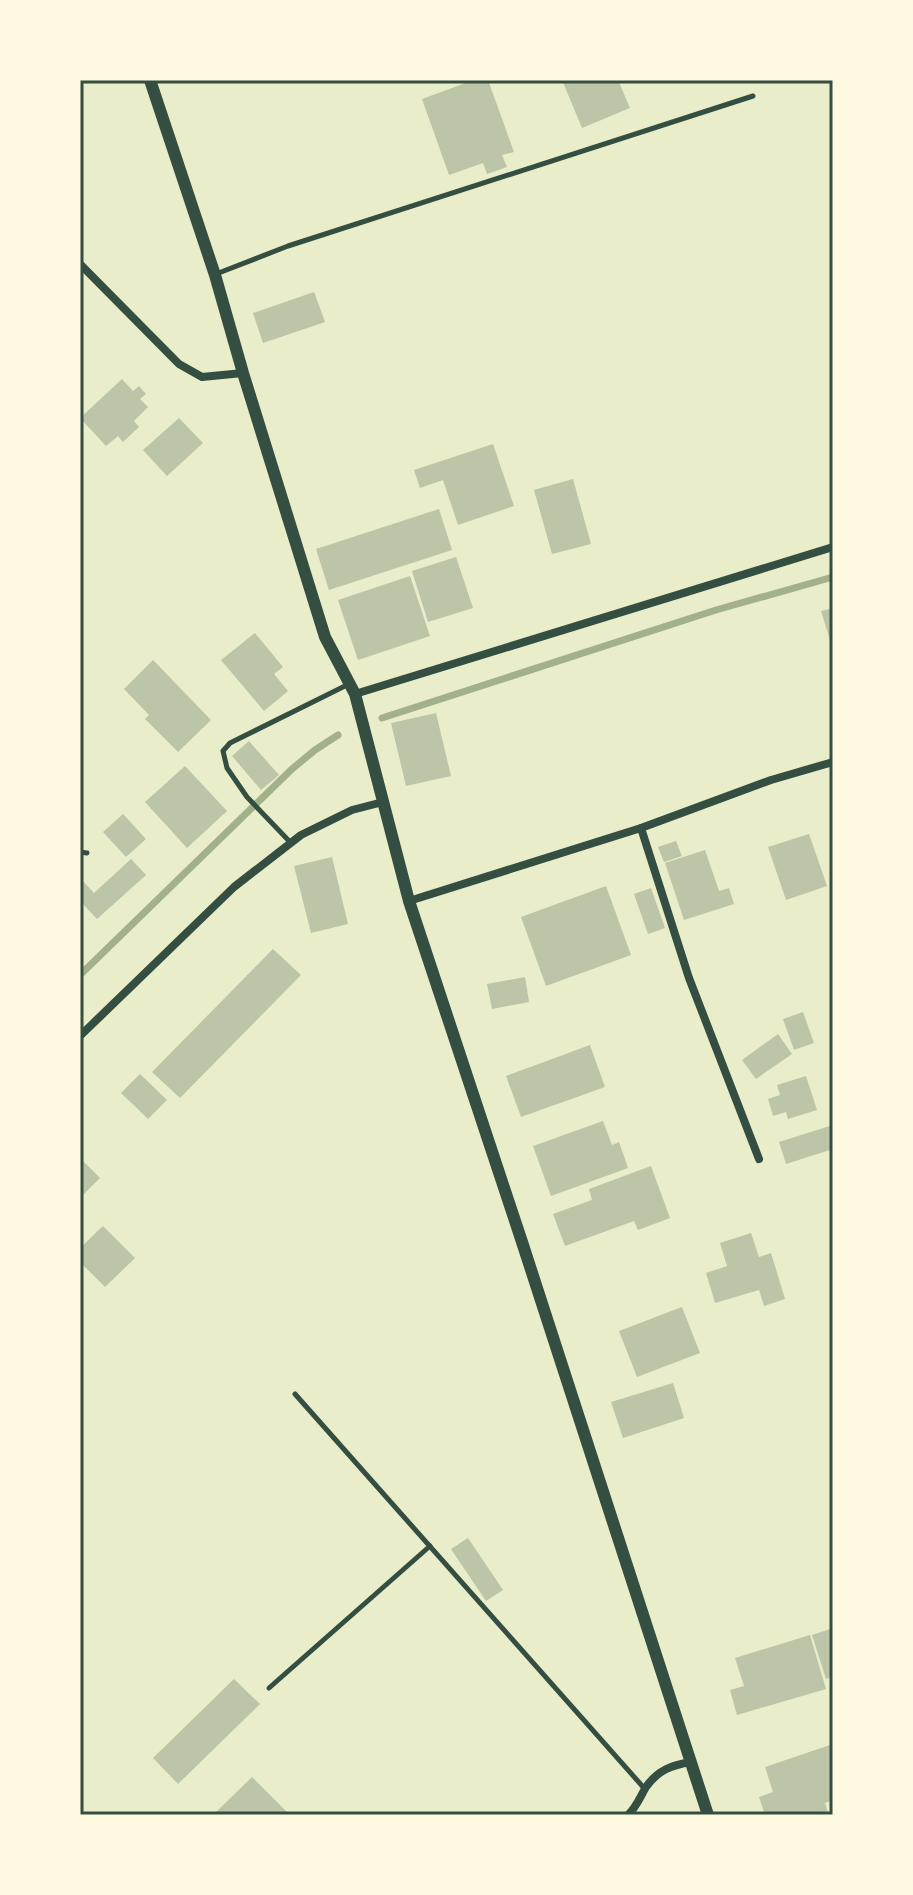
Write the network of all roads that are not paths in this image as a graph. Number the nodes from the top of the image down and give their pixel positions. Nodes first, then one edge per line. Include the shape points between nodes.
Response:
1 (150, 80) edge
2 (753, 96) dead end
3 (80, 264) edge
4 (215, 275) junction
5 (243, 373) junction
6 (833, 547) edge
7 (352, 688) junction
8 (833, 762) edge
9 (383, 802) junction
10 (641, 828) junction
11 (291, 843) junction
12 (409, 901) junction
13 (80, 1036) edge
14 (759, 1159) dead end
15 (295, 1394) dead end
16 (430, 1546) junction
17 (269, 1688) dead end
18 (691, 1762) junction
19 (645, 1789) junction
20 (628, 1815) edge
21 (708, 1815) edge

1 - 4 street
2 - 4 lane via 288,246
3 - 5 street via 179,364 202,377
4 - 5 street
5 - 7 street via 325,637
6 - 7 street
7 - 9 street
7 - 11 lane via 230,743 223,751 227,768 247,797
8 - 10 street
9 - 11 street via 352,810
9 - 12 street
10 - 12 street
10 - 14 street via 689,978
11 - 13 street via 234,887
12 - 18 street
15 - 16 lane
16 - 17 lane
16 - 19 lane
18 - 19 street via 659,1773
18 - 21 street
19 - 20 street

